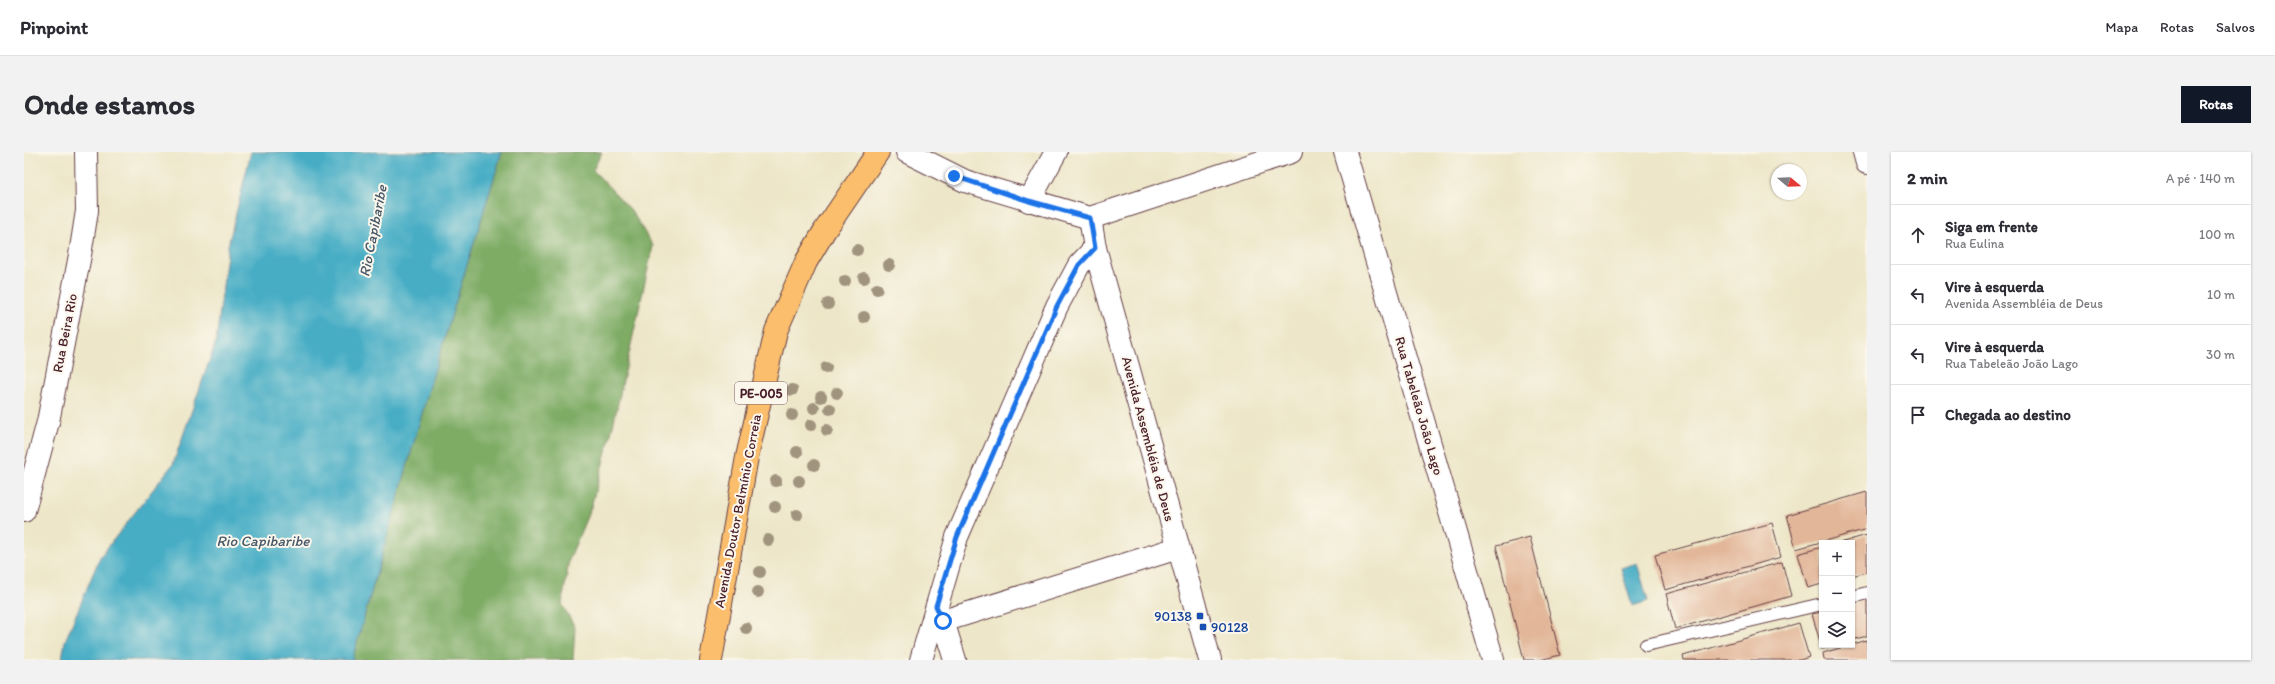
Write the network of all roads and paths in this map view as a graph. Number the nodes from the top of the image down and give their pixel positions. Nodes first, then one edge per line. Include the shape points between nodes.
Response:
1 (86, 152) edge
2 (878, 152) edge
3 (907, 152) edge
4 (1056, 152) edge
5 (1291, 152) edge
6 (1345, 152) edge
7 (1864, 152) edge
8 (1867, 163) edge
9 (1029, 201) junction
10 (1090, 218) junction
11 (1095, 248) junction
12 (24, 511) edge
13 (1178, 548) junction
14 (1867, 594) edge
15 (1855, 596) edge
16 (1819, 605) edge
17 (940, 614) junction
18 (1646, 645) dead end
19 (711, 660) edge
20 (921, 660) edge
21 (955, 660) edge
22 (1210, 660) edge
23 (1493, 660) edge

1 - 12 street, Rua Beira Rio via 87,211 80,255 48,422
2 - 19 main road, Avenida Doutor Belmínio Correia / PE-005 via 806,262 776,331 747,457
3 - 9 street via 954,176
4 - 9 street
5 - 10 street
6 - 23 street, Rua Tabeleão João Lago
7 - 8 street
9 - 10 street
10 - 11 street, Avenida Assembléia de Deus
11 - 13 street, Avenida Assembléia de Deus
11 - 17 street via 1079,265 1057,306 957,537
13 - 17 street
13 - 22 street, Avenida Assembléia de Deus
14 - 15 lane
16 - 18 lane
17 - 20 street
17 - 21 street

